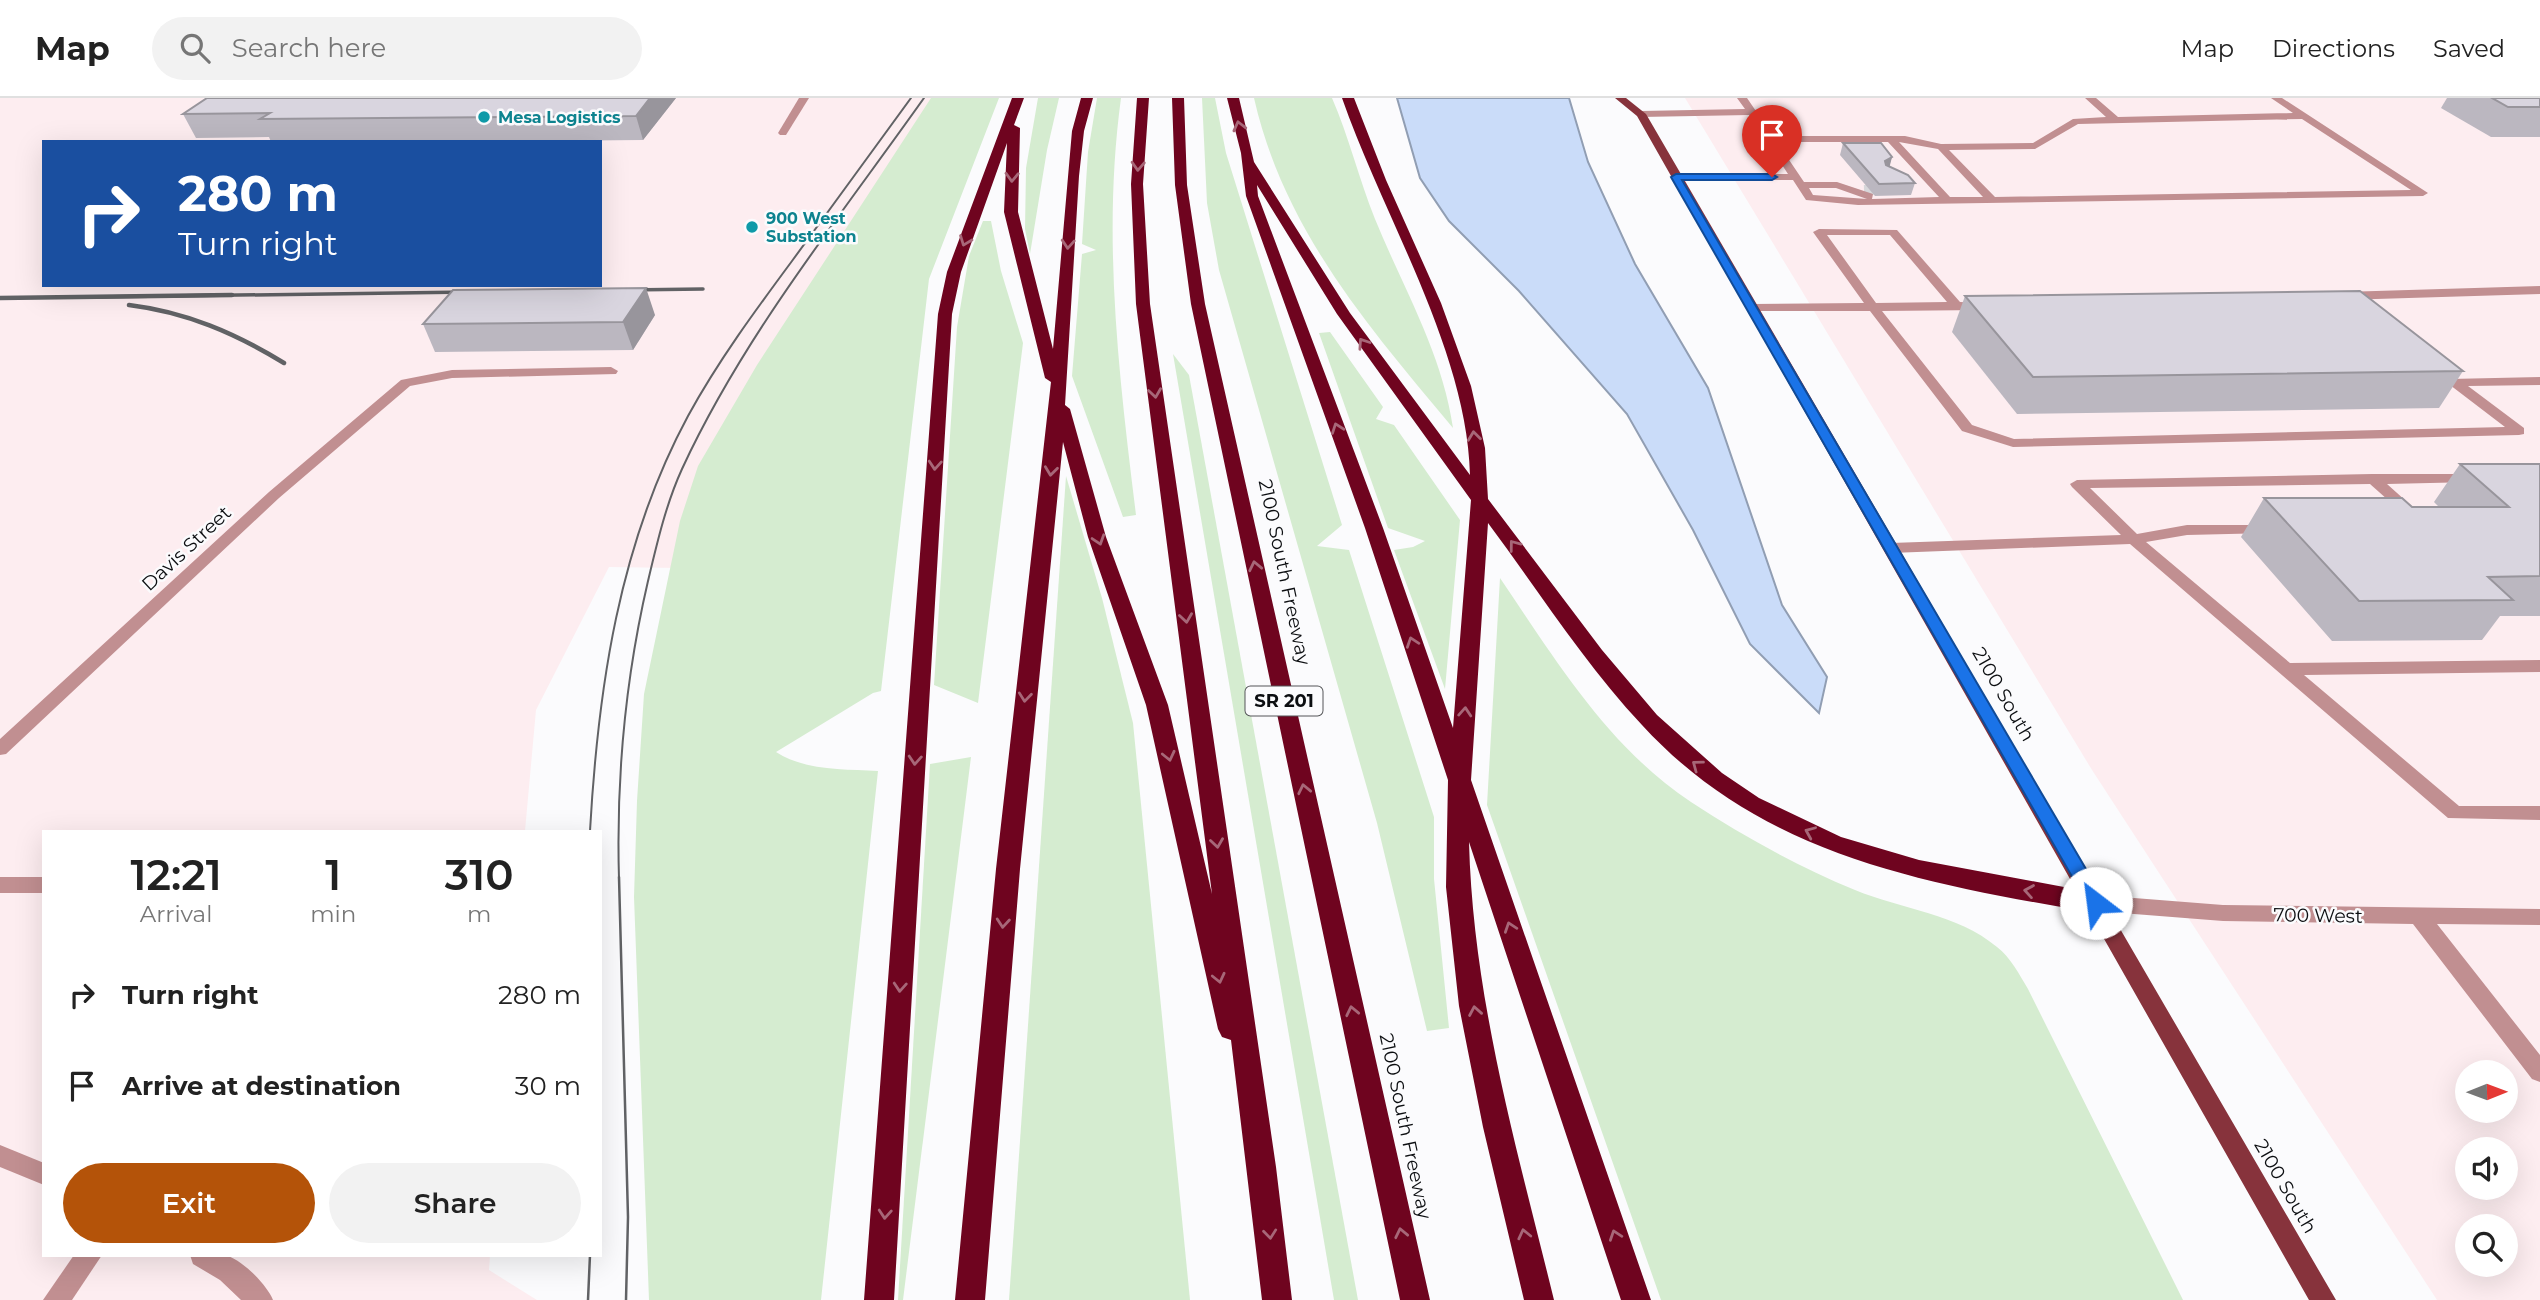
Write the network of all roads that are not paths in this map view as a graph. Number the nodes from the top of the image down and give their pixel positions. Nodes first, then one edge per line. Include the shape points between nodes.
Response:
1 (804, 98) edge
2 (1087, 98) edge
3 (1143, 98) edge
4 (1178, 98) edge
5 (1233, 98) edge
6 (1348, 98) edge
7 (1620, 98) edge
8 (1646, 98) edge
9 (1742, 98) edge
10 (2090, 98) edge
11 (2276, 98) edge
12 (1016, 103) edge
13 (1750, 112) junction
14 (1641, 114) junction
15 (2304, 116) junction
16 (2115, 120) junction
17 (783, 133) dead end
18 (1891, 138) junction
19 (1770, 139) junction
20 (1941, 147) junction
21 (1676, 177) junction
22 (1799, 181) junction
23 (1933, 184) junction
24 (1837, 185) junction
25 (1910, 190) tunnel mouth
26 (1260, 195) junction
27 (1993, 200) junction
28 (1948, 201) junction
29 (2540, 290) edge
30 (2328, 297) edge
31 (1996, 305) edge
32 (1957, 306) junction
33 (1873, 307) junction
34 (1752, 308) junction
35 (611, 371) dead end
36 (2540, 382) edge
37 (2372, 478) junction
38 (2487, 478) edge
39 (2396, 525) edge
40 (2284, 527) edge
41 (2134, 539) junction
42 (1891, 548) junction
43 (2540, 666) edge
44 (2288, 669) junction
45 (0, 749) edge
46 (2540, 813) edge
47 (0, 885) edge
48 (42, 885) edge
49 (2096, 903) junction
50 (2420, 917) junction
51 (2540, 917) edge
52 (2540, 1072) edge
53 (0, 1156) edge
54 (1262, 1167) junction
55 (42, 1173) edge
56 (88, 1257) edge
57 (205, 1257) edge
58 (56, 1300) edge
59 (260, 1300) edge
60 (879, 1300) edge
61 (970, 1300) edge
62 (1277, 1300) edge
63 (1415, 1300) edge
64 (1539, 1300) edge
65 (1636, 1300) edge
66 (2323, 1300) edge

1 - 17 street
2 -> 61 highway via 1077,131 1055,434 1009,856
3 -> 54 highway via 1137,184 1143,304
63 -> 4 highway, 2100 South Freeway / SR 201 via 1198,304 1181,185
26 -> 5 highway
64 -> 6 highway via 1481,1042 1458,886 1457,831 1478,548 1474,430 1454,359 1370,162
7 - 14 main road, 2100 South
8 - 14 main road
9 - 13 street
10 - 16 street
11 - 15 street
12 -> 54 highway via 1014,225 1097,537 1157,705
12 -> 60 highway via 954,272 945,314
13 - 14 street
13 - 19 street
14 - 21 main road, 2100 South
15 - 16 street
15 - 27 street via 2423,193
16 - 20 street via 2077,121 2035,146
18 - 19 street
18 - 20 street
18 - 23 street
19 - 22 street
20 - 27 street
21 - 22 street
21 - 34 main road, 2100 South
22 - 24 street
22 - 28 street via 1811,198
23 - 25 street
23 - 28 street
24 - 24 street via 1861,186
49 -> 26 highway via 1925,871 1834,842 1752,805 1681,753 1625,696 1397,393
65 -> 26 highway
27 - 28 street
29 - 30 street
31 - 32 street
32 - 33 street
32 - 33 street via 1893,232 1819,232
33 - 34 street
33 - 36 street via 1967,428 2013,443 2519,431 2455,383
34 - 42 main road, 2100 South
35 - 45 street, Davis Street via 452,374 406,383 274,495
37 - 38 street
37 - 39 street via 2424,525
37 - 41 street via 2077,484
40 - 41 street via 2187,530
41 - 42 street
41 - 44 street
42 - 49 main road, 2100 South
43 - 44 street
44 - 46 street via 2455,813
47 - 48 street
49 - 50 street, 700 West via 2223,913
49 - 66 main road, 2100 South
50 - 51 street, 700 West
50 - 52 street
53 - 55 street
54 -> 62 highway
56 - 58 street
57 - 59 street via 229,1271

